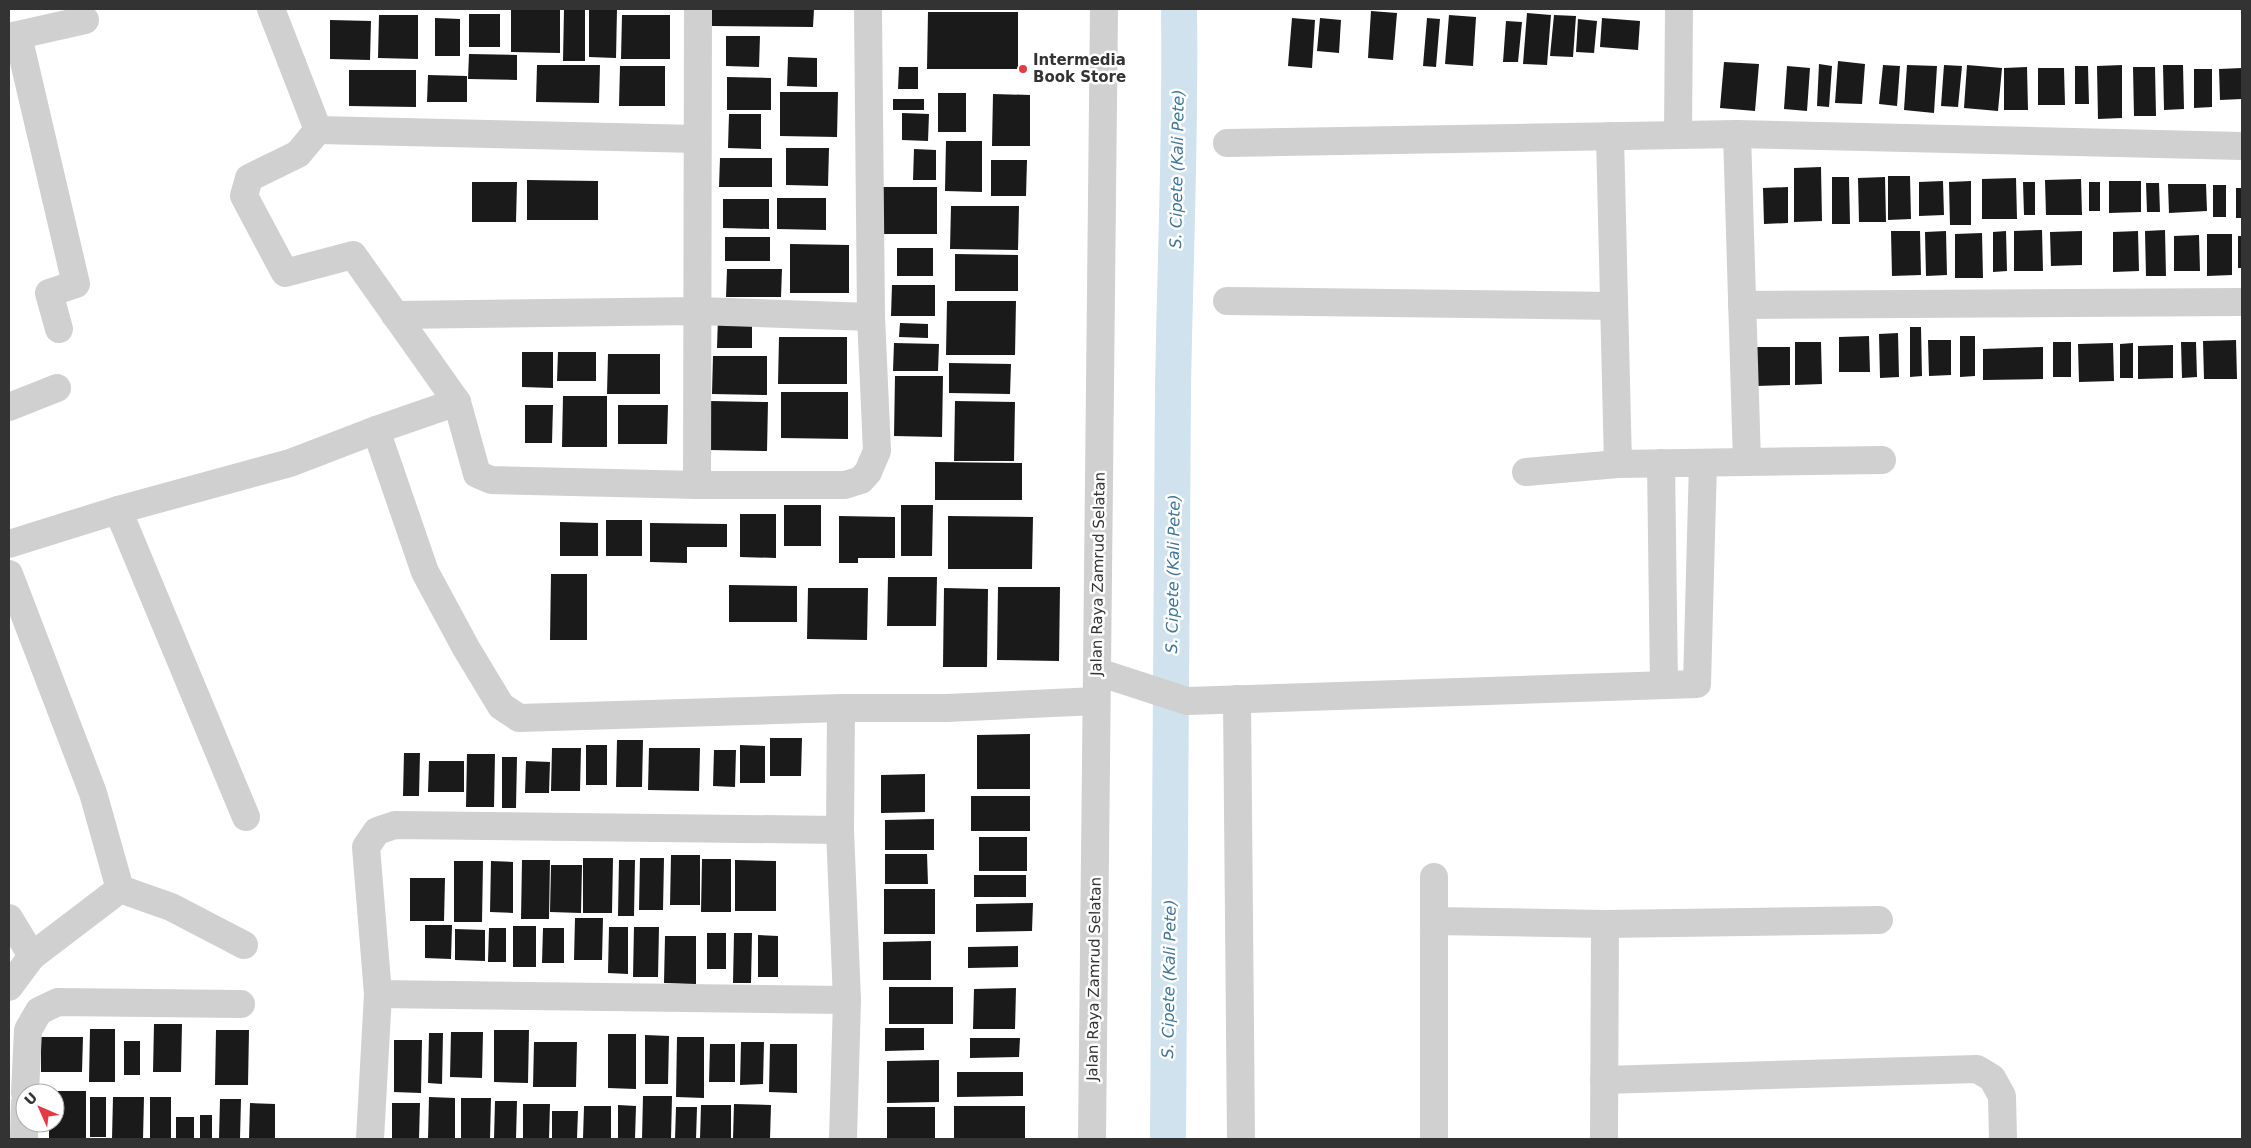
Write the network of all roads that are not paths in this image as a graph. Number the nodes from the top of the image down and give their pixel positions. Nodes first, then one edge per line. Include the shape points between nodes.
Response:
1 (271, 9) edge
2 (698, 9) edge
3 (868, 9) edge
4 (1104, 9) edge
5 (1679, 9) edge
6 (85, 20) dead end
7 (14, 37) edge
8 (318, 130) junction
9 (1737, 134) junction
10 (1678, 135) junction
11 (1610, 136) junction
12 (697, 139) junction
13 (1227, 143) dead end
14 (2242, 146) edge
15 (1227, 301) dead end
16 (2242, 302) edge
17 (1742, 305) junction
18 (1614, 306) junction
19 (697, 311) junction
20 (395, 315) junction
21 (871, 317) junction
22 (59, 329) dead end
23 (57, 388) dead end
24 (458, 402) junction
25 (9, 407) edge
26 (376, 430) junction
27 (1882, 460) dead end
28 (1747, 462) junction
29 (1703, 463) junction
30 (1618, 464) junction
31 (1661, 464) junction
32 (1526, 472) dead end
33 (697, 485) junction
34 (118, 510) junction
35 (9, 544) edge
36 (9, 574) edge
37 (1105, 673) junction
38 (1664, 685) junction
39 (1237, 699) junction
40 (1096, 701) junction
41 (841, 708) junction
42 (246, 817) dead end
43 (840, 830) junction
44 (1434, 877) dead end
45 (120, 889) junction
46 (9, 918) edge
47 (1879, 920) dead end
48 (1434, 921) junction
49 (1605, 924) junction
50 (244, 945) dead end
51 (32, 956) junction
52 (9, 987) edge
53 (378, 994) junction
54 (847, 1000) junction
55 (241, 1004) dead end
56 (1604, 1080) junction
57 (25, 1083) edge
58 (370, 1139) edge
59 (843, 1139) edge
60 (1092, 1139) edge
61 (1241, 1139) edge
62 (1434, 1139) edge
63 (1604, 1139) edge
64 (2003, 1139) edge

1 - 8 street
2 - 12 street
3 - 21 street
4 - 37 street, Jalan Raya Zamrud Selatan
5 - 10 street
6 - 7 street
7 - 22 street via 76,284 49,293
8 - 12 street
8 - 20 street via 298,154 249,178 244,196 285,273 353,255
9 - 10 street
9 - 14 street
9 - 17 street
10 - 11 street
11 - 13 street
11 - 18 street
12 - 19 street
15 - 18 street
16 - 17 street
17 - 28 street
18 - 30 street
19 - 20 street
19 - 21 street
19 - 33 street
20 - 24 street
21 - 33 street via 876,451 868,472 861,480 846,485
23 - 25 street
24 - 26 street
24 - 33 street via 478,474 485,478
26 - 34 street via 290,463
26 - 41 street via 425,572 502,706 519,718
27 - 28 street
28 - 29 street
29 - 31 street
29 - 38 street via 1697,684
30 - 31 street
30 - 32 street
31 - 38 street
34 - 35 street
34 - 42 street
36 - 45 street via 93,793
37 - 39 street via 1186,700
37 - 40 street, Jalan Raya Zamrud Selatan
38 - 39 street
39 - 61 street
40 - 41 street via 947,708
40 - 60 street, Jalan Raya Zamrud Selatan
41 - 43 street
43 - 53 street via 395,825 377,832 366,847
43 - 54 street
44 - 48 street
45 - 50 street via 171,907
45 - 51 street
46 - 51 street
47 - 49 street
48 - 49 street
48 - 62 street
49 - 56 street
51 - 52 street
53 - 54 street
53 - 58 street
54 - 59 street
55 - 57 street via 58,1002 39,1011 28,1030
56 - 63 street
56 - 64 street via 1977,1069 1992,1078 2002,1096

